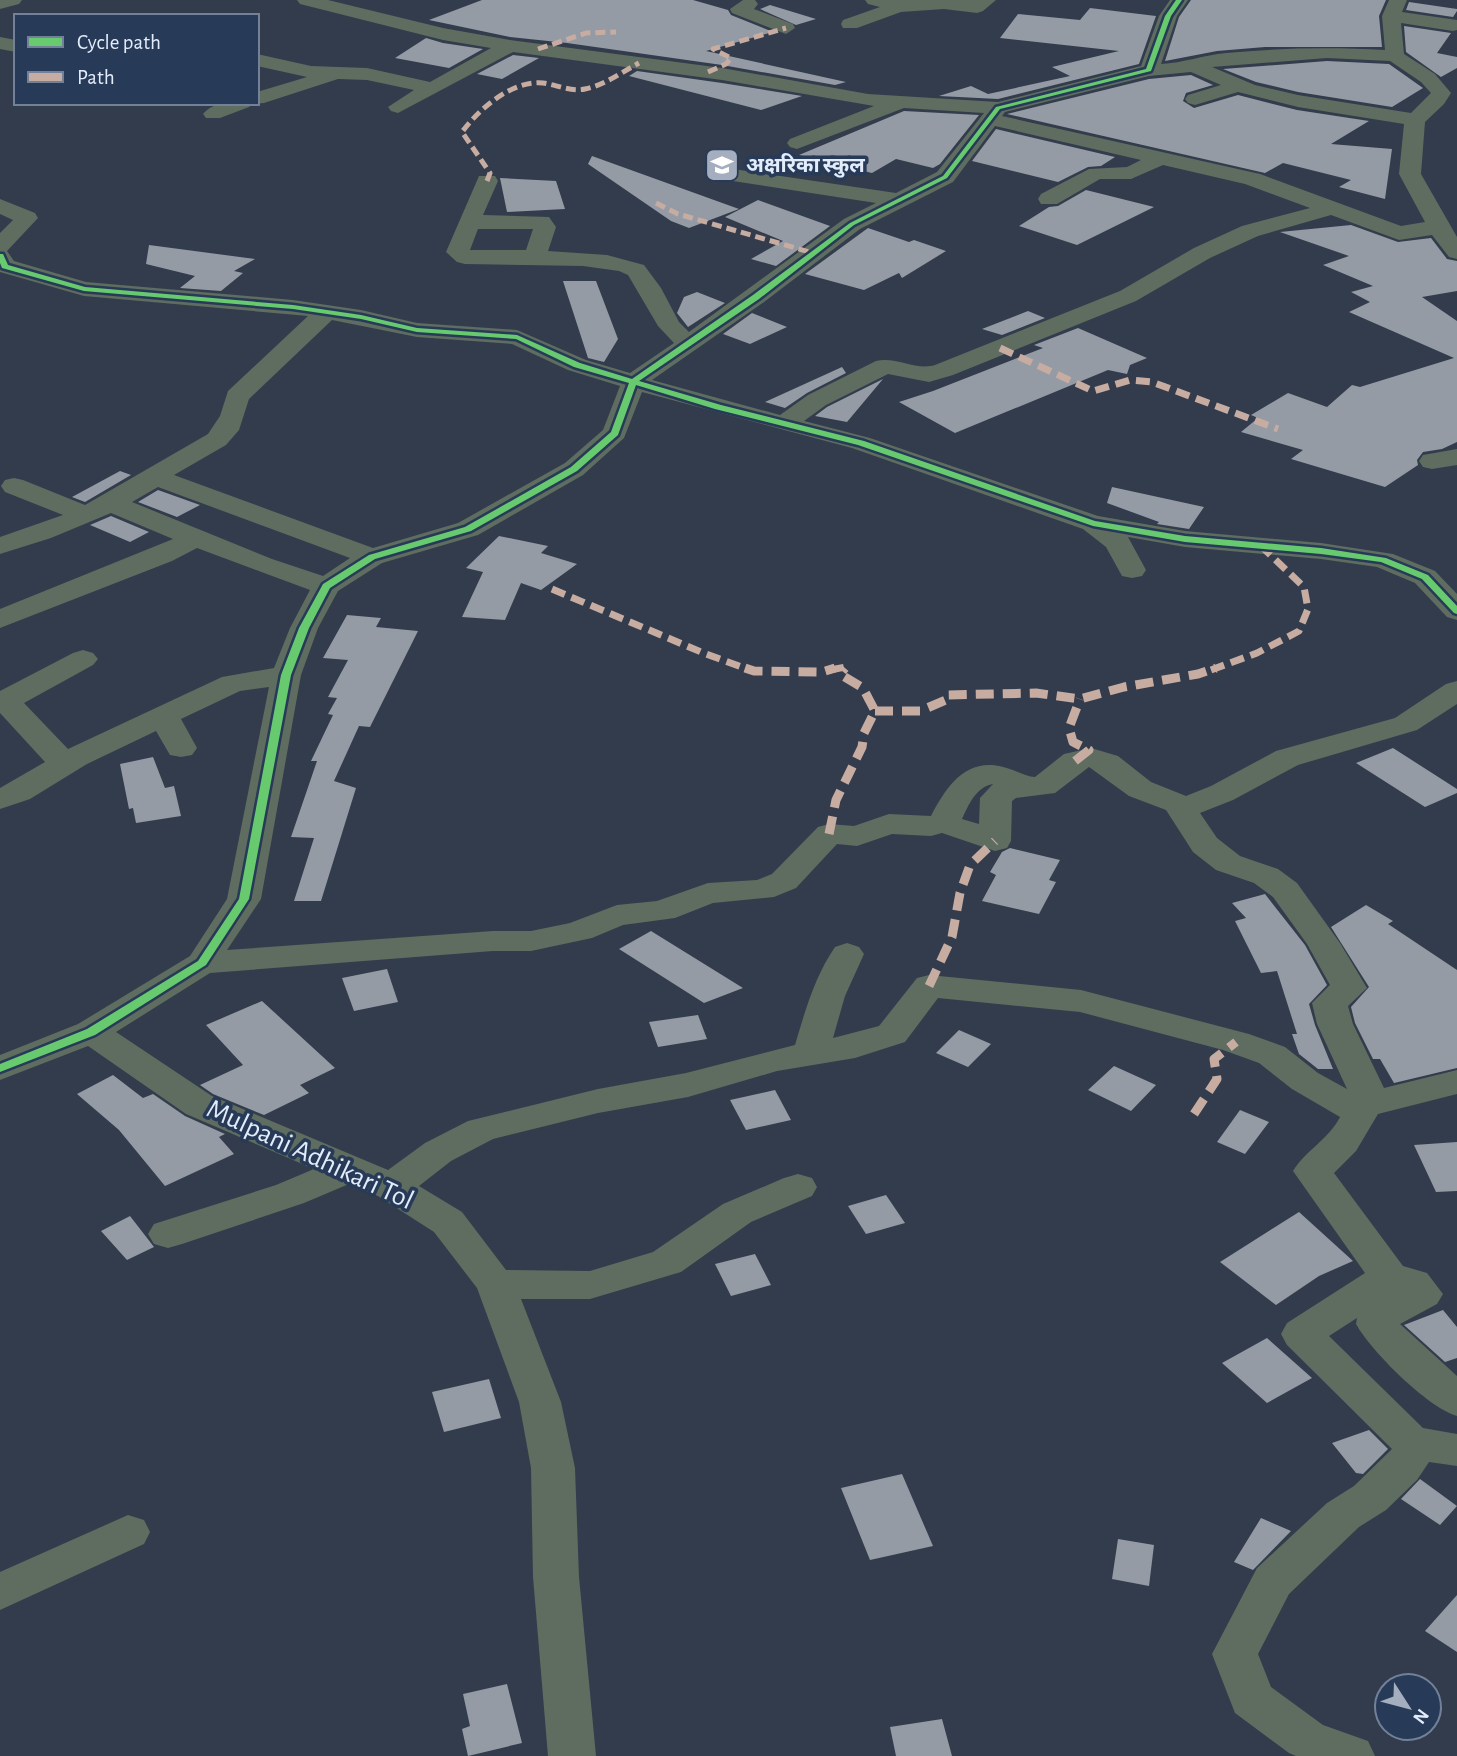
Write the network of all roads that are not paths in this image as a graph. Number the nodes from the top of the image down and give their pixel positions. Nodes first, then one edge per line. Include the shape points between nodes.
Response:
1 (13, 0) edge
2 (306, 0) edge
3 (874, 0) edge
4 (987, 0) edge
5 (1179, 0) edge
6 (748, 1) edge
7 (0, 5) edge
8 (899, 7) junction
9 (1394, 8) edge
10 (850, 24) dead end
11 (1453, 25) dead end
12 (786, 28) dead end
13 (510, 46) junction
14 (1395, 56) junction
15 (259, 60) edge
16 (1195, 67) junction
17 (1149, 70) junction
18 (335, 73) junction
19 (1444, 79) edge
20 (1240, 85) junction
21 (431, 88) junction
22 (259, 98) edge
23 (1195, 99) dead end
24 (905, 102) junction
25 (237, 105) edge
26 (398, 107) dead end
27 (994, 113) junction
28 (213, 114) dead end
29 (1415, 120) junction
30 (797, 143) dead end
31 (1161, 158) junction
32 (726, 174) dead end
33 (486, 181) dead end
34 (1049, 199) dead end
35 (896, 200) junction
36 (0, 206) edge
37 (1334, 208) junction
38 (471, 222) junction
39 (1438, 227) junction
40 (1250, 231) junction
41 (1284, 245) dead end
42 (0, 246) edge
43 (1457, 252) edge
44 (0, 256) edge
45 (534, 259) junction
46 (326, 312) junction
47 (1079, 317) junction
48 (1104, 327) dead end
49 (688, 342) junction
50 (634, 381) junction
51 (784, 424) junction
52 (156, 477) junction
53 (14, 486) dead end
54 (113, 505) junction
55 (87, 516) junction
56 (1093, 523) junction
57 (196, 538) junction
58 (0, 546) edge
59 (372, 557) junction
60 (1132, 570) dead end
61 (327, 586) junction
62 (1457, 611) edge
63 (0, 619) edge
64 (83, 659) dead end
65 (286, 675) junction
66 (1457, 690) edge
67 (164, 716) junction
68 (181, 748) dead end
69 (65, 764) junction
70 (1027, 788) junction
71 (0, 799) edge
72 (1178, 804) junction
73 (944, 823) junction
74 (847, 954) dead end
75 (202, 963) junction
76 (91, 1032) junction
77 (810, 1054) junction
78 (0, 1068) edge
79 (1457, 1082) edge
80 (1368, 1104) junction
81 (348, 1169) junction
82 (392, 1186) junction
83 (798, 1187) dead end
84 (168, 1234) dead end
85 (1388, 1277) junction
86 (495, 1284) junction
87 (1457, 1400) edge
88 (1438, 1447) edge
89 (128, 1532) dead end
90 (0, 1592) edge
91 (572, 1756) edge
92 (1351, 1756) edge

1 - 7 street
2 - 13 street
3 - 8 street
4 - 8 street via 976,7
5 - 17 street via 1168,16
6 - 12 street via 739,9
8 - 10 street
9 - 11 street
9 - 14 street
13 - 21 street
13 - 24 street
14 - 16 street via 1327,52 1222,59
14 - 19 street
15 - 18 street
16 - 17 street
16 - 20 street
17 - 27 street
18 - 21 street via 367,74
18 - 22 street
19 - 29 street via 1437,100
20 - 23 street
20 - 29 street via 1298,101
21 - 26 street
24 - 27 street
24 - 30 street
25 - 28 street
27 - 31 street
27 - 35 street via 945,177
29 - 39 street via 1410,174
31 - 34 street via 1131,173 1096,173
31 - 37 street via 1252,179
32 - 35 street
33 - 38 street
35 - 49 street via 852,223 756,297
36 - 42 street via 27,218
37 - 39 street via 1399,233
37 - 40 street
38 - 45 street via 541,222 545,227
38 - 45 street via 457,252 466,257
39 - 43 street
40 - 41 street
40 - 47 street
44 - 46 street via 5,266 84,289
45 - 49 street via 607,261 634,268 648,284 673,333
46 - 50 street via 417,330 517,337 577,365
46 - 52 street via 237,396 235,416 224,433
47 - 48 street
47 - 51 street via 929,375 885,366 817,400
49 - 50 street
50 - 51 street
50 - 59 street via 615,433 574,468 468,529
51 - 56 street via 861,443
52 - 54 street
52 - 59 street
53 - 55 street
54 - 55 street
54 - 57 street
55 - 58 street
56 - 60 street via 1118,543
56 - 62 street via 1185,539 1383,560 1425,577
57 - 61 street
57 - 63 street
59 - 61 street
61 - 65 street
64 - 69 street via 4,701
65 - 67 street via 233,683
65 - 75 street via 244,899
66 - 72 street via 1406,724 1287,758 1222,793 1186,807
67 - 68 street
67 - 69 street
69 - 71 street
70 - 72 street via 1044,786 1075,761 1091,757 1107,763 1140,789
70 - 73 street via 995,774 971,780
70 - 73 street via 1008,789 996,798 995,841
72 - 80 street via 1205,845 1228,863 1266,876 1285,890 1324,943 1349,988 1330,1003
73 - 75 street via 889,824 857,836 829,834 784,881 762,890 708,893 663,911 617,915 580,931 531,942
74 - 77 street via 827,996
75 - 76 street
76 - 78 street
76 - 81 street, Mulpani Adhikari Tol via 199,1105
77 - 80 street via 892,1034 929,986 1081,1002 1236,1042 1272,1055 1305,1081 1353,1108
77 - 82 street via 688,1085 618,1110 481,1130 438,1152
79 - 80 street
80 - 85 street via 1341,1147 1312,1171
81 - 82 street, Mulpani Adhikari Tol
81 - 84 street via 290,1194
82 - 86 street, Mulpani Adhikari Tol via 448,1222
83 - 86 street via 737,1213 667,1262 590,1285
85 - 87 street via 1413,1283 1423,1294 1377,1318 1376,1324
85 - 88 street via 1302,1334 1410,1442
86 - 91 street, Mulpani Adhikari Tol via 540,1402 553,1468 556,1577
88 - 92 street via 1402,1468 1370,1498 1343,1514 1273,1581 1235,1654 1252,1699 1306,1739
89 - 90 street

